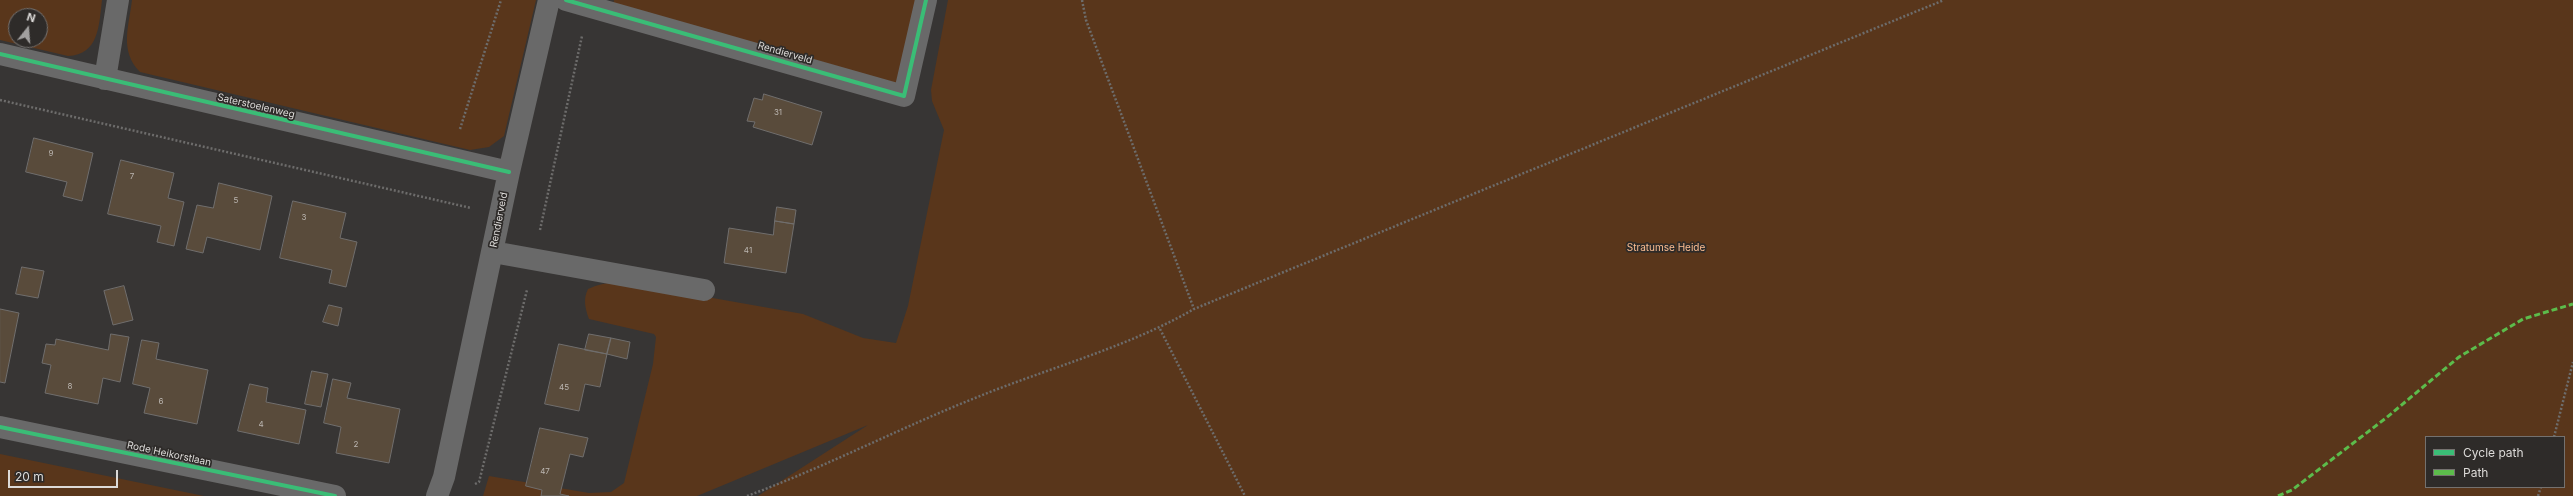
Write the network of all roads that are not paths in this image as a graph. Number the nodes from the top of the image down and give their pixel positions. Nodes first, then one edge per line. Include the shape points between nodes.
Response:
1 (118, 0) edge
2 (549, 0) edge
3 (566, 0) edge
4 (926, 0) edge
5 (0, 54) edge
6 (105, 79) junction
7 (509, 172) junction
8 (493, 252) junction
9 (704, 290) dead end
10 (0, 427) edge
11 (335, 496) edge
12 (437, 496) edge

1 - 6 street
2 - 7 street, Rendierveld
3 - 4 street, Rendierveld via 904,96
5 - 6 street, Saterstoelenweg
6 - 7 street, Saterstoelenweg
7 - 8 street, Rendierveld
8 - 9 street, Rendierveld
8 - 12 street, Rendierveld via 444,477
10 - 11 street, Rode Heikorstlaan

